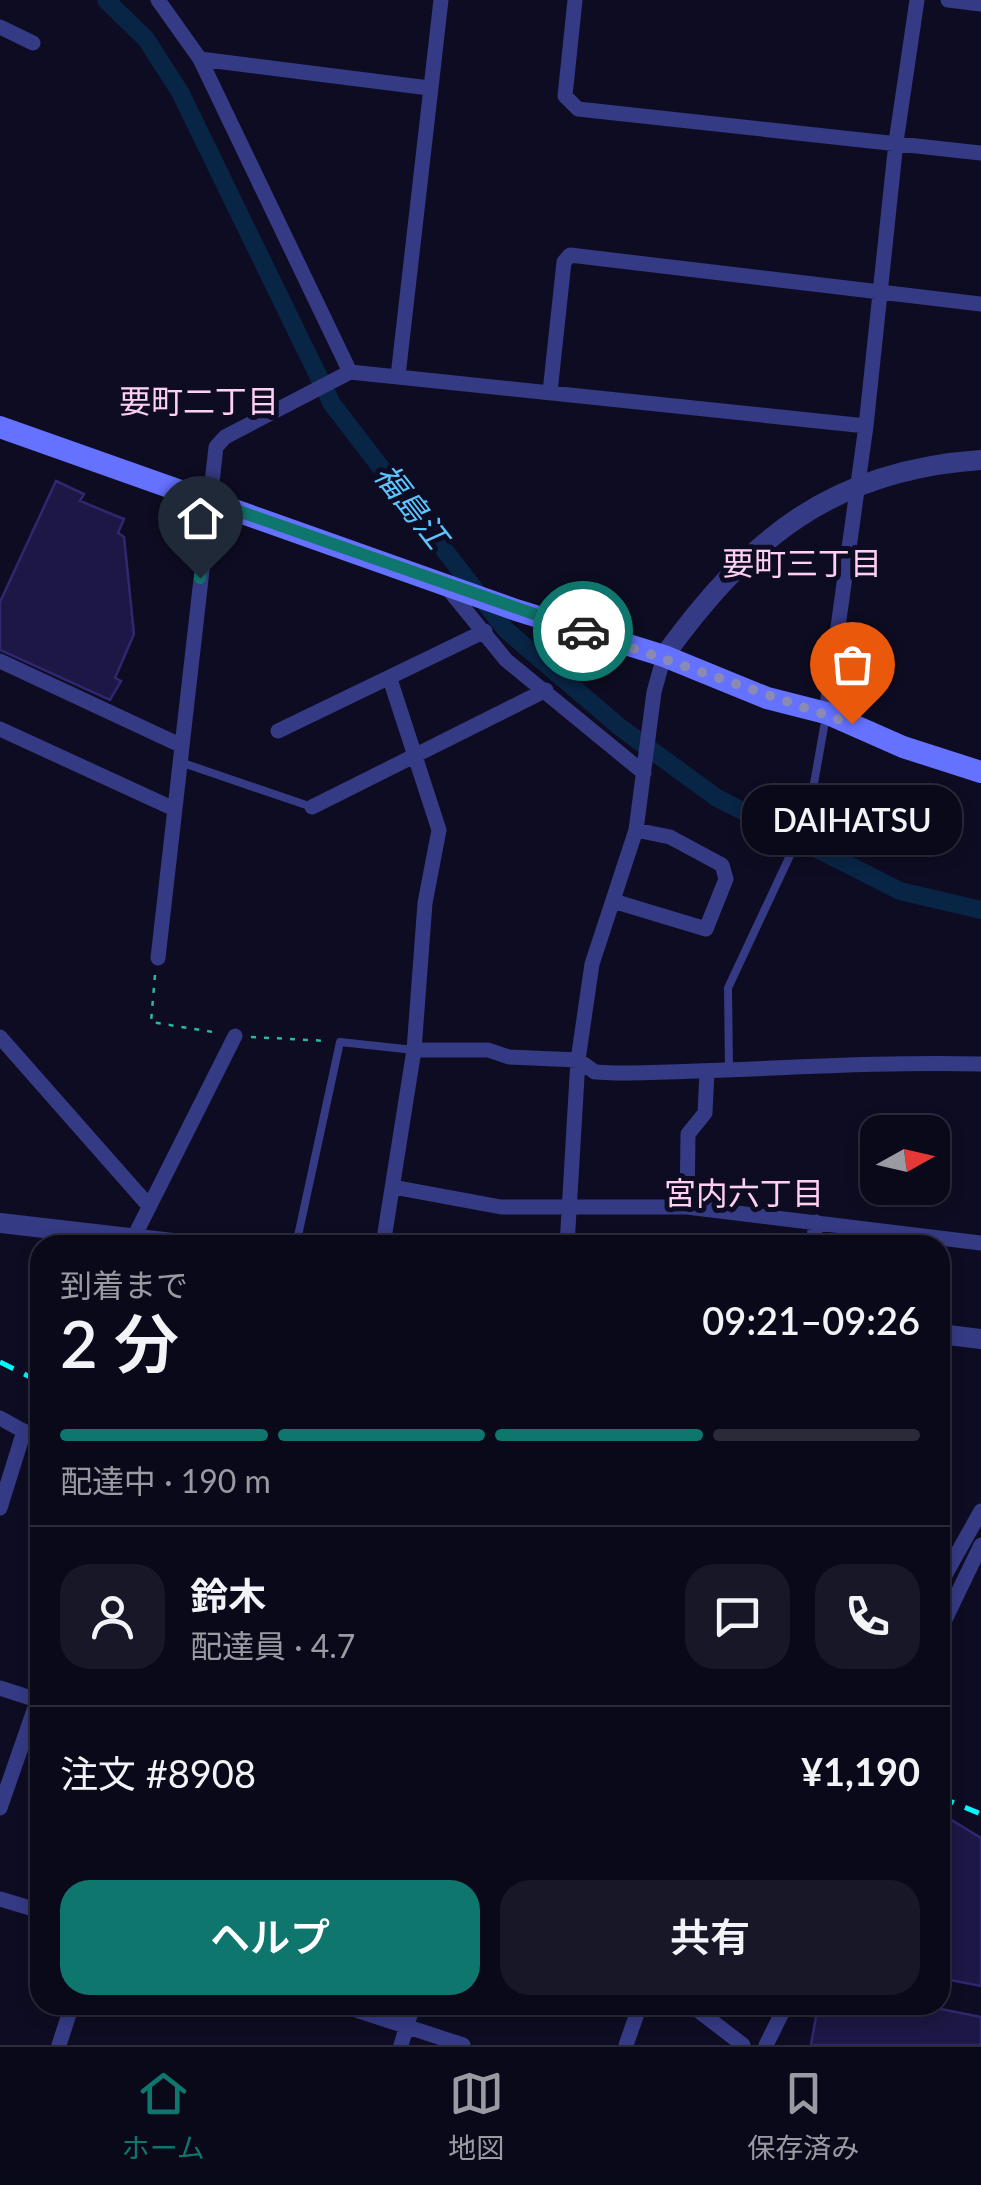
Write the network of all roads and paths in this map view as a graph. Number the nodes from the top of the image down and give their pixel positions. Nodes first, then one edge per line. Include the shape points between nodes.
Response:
1 (158, 0) edge
2 (441, 0) edge
3 (574, 0) edge
4 (917, 0) edge
5 (948, 0) edge
6 (981, 4) edge
7 (0, 26) edge
8 (34, 43) dead end
9 (200, 59) junction
10 (428, 88) junction
11 (896, 142) junction
12 (981, 153) edge
13 (880, 291) junction
14 (981, 304) edge
15 (344, 376) junction
16 (398, 376) junction
17 (550, 392) junction
18 (0, 426) edge
19 (866, 426) junction
20 (981, 460) edge
21 (857, 486) junction
22 (210, 501) junction
23 (453, 587) junction
24 (485, 632) junction
25 (664, 656) junction
26 (0, 661) edge
27 (390, 678) junction
28 (546, 690) junction
29 (826, 713) junction
30 (0, 728) edge
31 (278, 731) dead end
32 (180, 753) junction
33 (416, 758) junction
34 (646, 768) junction
35 (981, 772) edge
36 (172, 808) junction
37 (312, 808) joint
38 (636, 830) junction
39 (612, 901) junction
40 (158, 958) joint
41 (235, 1036) junction
42 (0, 1037) edge
43 (340, 1042) junction
44 (414, 1050) junction
45 (578, 1060) junction
46 (981, 1064) edge
47 (729, 1071) junction
48 (707, 1072) junction
49 (393, 1187) junction
50 (572, 1204) junction
51 (149, 1206) junction
52 (687, 1207) junction
53 (816, 1222) junction
54 (0, 1223) edge
55 (76, 1235) edge
56 (135, 1235) edge
57 (298, 1235) edge
58 (385, 1235) edge
59 (568, 1235) edge
60 (814, 1235) edge
61 (918, 1235) edge
62 (950, 1239) edge
63 (981, 1243) edge
64 (950, 1335) edge
65 (981, 1339) edge
66 (0, 1418) edge
67 (24, 1431) junction
68 (30, 1434) edge
69 (0, 1508) edge
70 (981, 1510) edge
71 (981, 1545) edge
72 (950, 1566) edge
73 (950, 1609) edge
74 (0, 1688) edge
75 (30, 1696) edge
76 (30, 1723) edge
77 (2, 1799) edge
78 (0, 1899) edge
79 (30, 1908) edge
80 (69, 2015) edge
81 (372, 2015) edge
82 (410, 2015) edge
83 (636, 2015) edge
84 (703, 2015) edge
85 (772, 2015) edge
86 (781, 2015) edge
87 (407, 2026) junction
88 (768, 2042) edge
89 (60, 2045) edge
90 (400, 2045) edge
91 (463, 2045) edge
92 (626, 2045) edge
93 (743, 2045) edge

1 - 9 street
2 - 10 street
3 - 11 street via 565,96 578,109
4 - 11 street
5 - 6 street
7 - 8 street
9 - 10 street
9 - 15 street
10 - 16 street
11 - 12 street
11 - 13 street
13 - 14 street
13 - 17 street via 570,255
13 - 19 street
15 - 16 street
15 - 22 street via 226,436 216,447
16 - 17 street
17 - 19 street
18 - 22 main road
19 - 21 street
20 - 21 street
21 - 25 street via 792,520 745,555
21 - 29 street
22 - 23 main road
22 - 32 street
23 - 24 street
23 - 25 main road
24 - 27 street
24 - 28 street via 506,660
25 - 29 main road via 768,698
25 - 34 street
26 - 32 street
27 - 31 street
27 - 33 street
28 - 33 street
28 - 34 street
29 - 35 main road
29 - 47 lane via 805,823 728,988
30 - 36 street
32 - 36 street
32 - 37 lane
33 - 37 street
33 - 44 street via 438,830
34 - 38 street
36 - 40 street
38 - 39 street
38 - 39 street via 670,837 722,866 726,878 706,929
39 - 45 street via 592,964
40 - 41 path via 151,1022
41 - 43 path
41 - 51 street
42 - 51 street
43 - 44 lane
43 - 57 lane
44 - 45 street
44 - 49 street
45 - 48 street via 595,1072
45 - 50 street
46 - 47 street
47 - 48 street
48 - 52 street via 705,1112 688,1134
49 - 50 street via 501,1206
49 - 58 street
50 - 52 street
50 - 59 street
51 - 56 street
52 - 53 street
53 - 60 street
53 - 61 street
54 - 55 street
62 - 63 street
64 - 65 street
66 - 67 street
67 - 68 street
67 - 69 street
70 - 72 street
71 - 73 street
74 - 75 street
76 - 77 street
78 - 79 street
80 - 89 street
81 - 87 street
82 - 87 street
83 - 92 street
84 - 93 street
85 - 88 street
86 - 88 street
87 - 90 street
87 - 91 street

